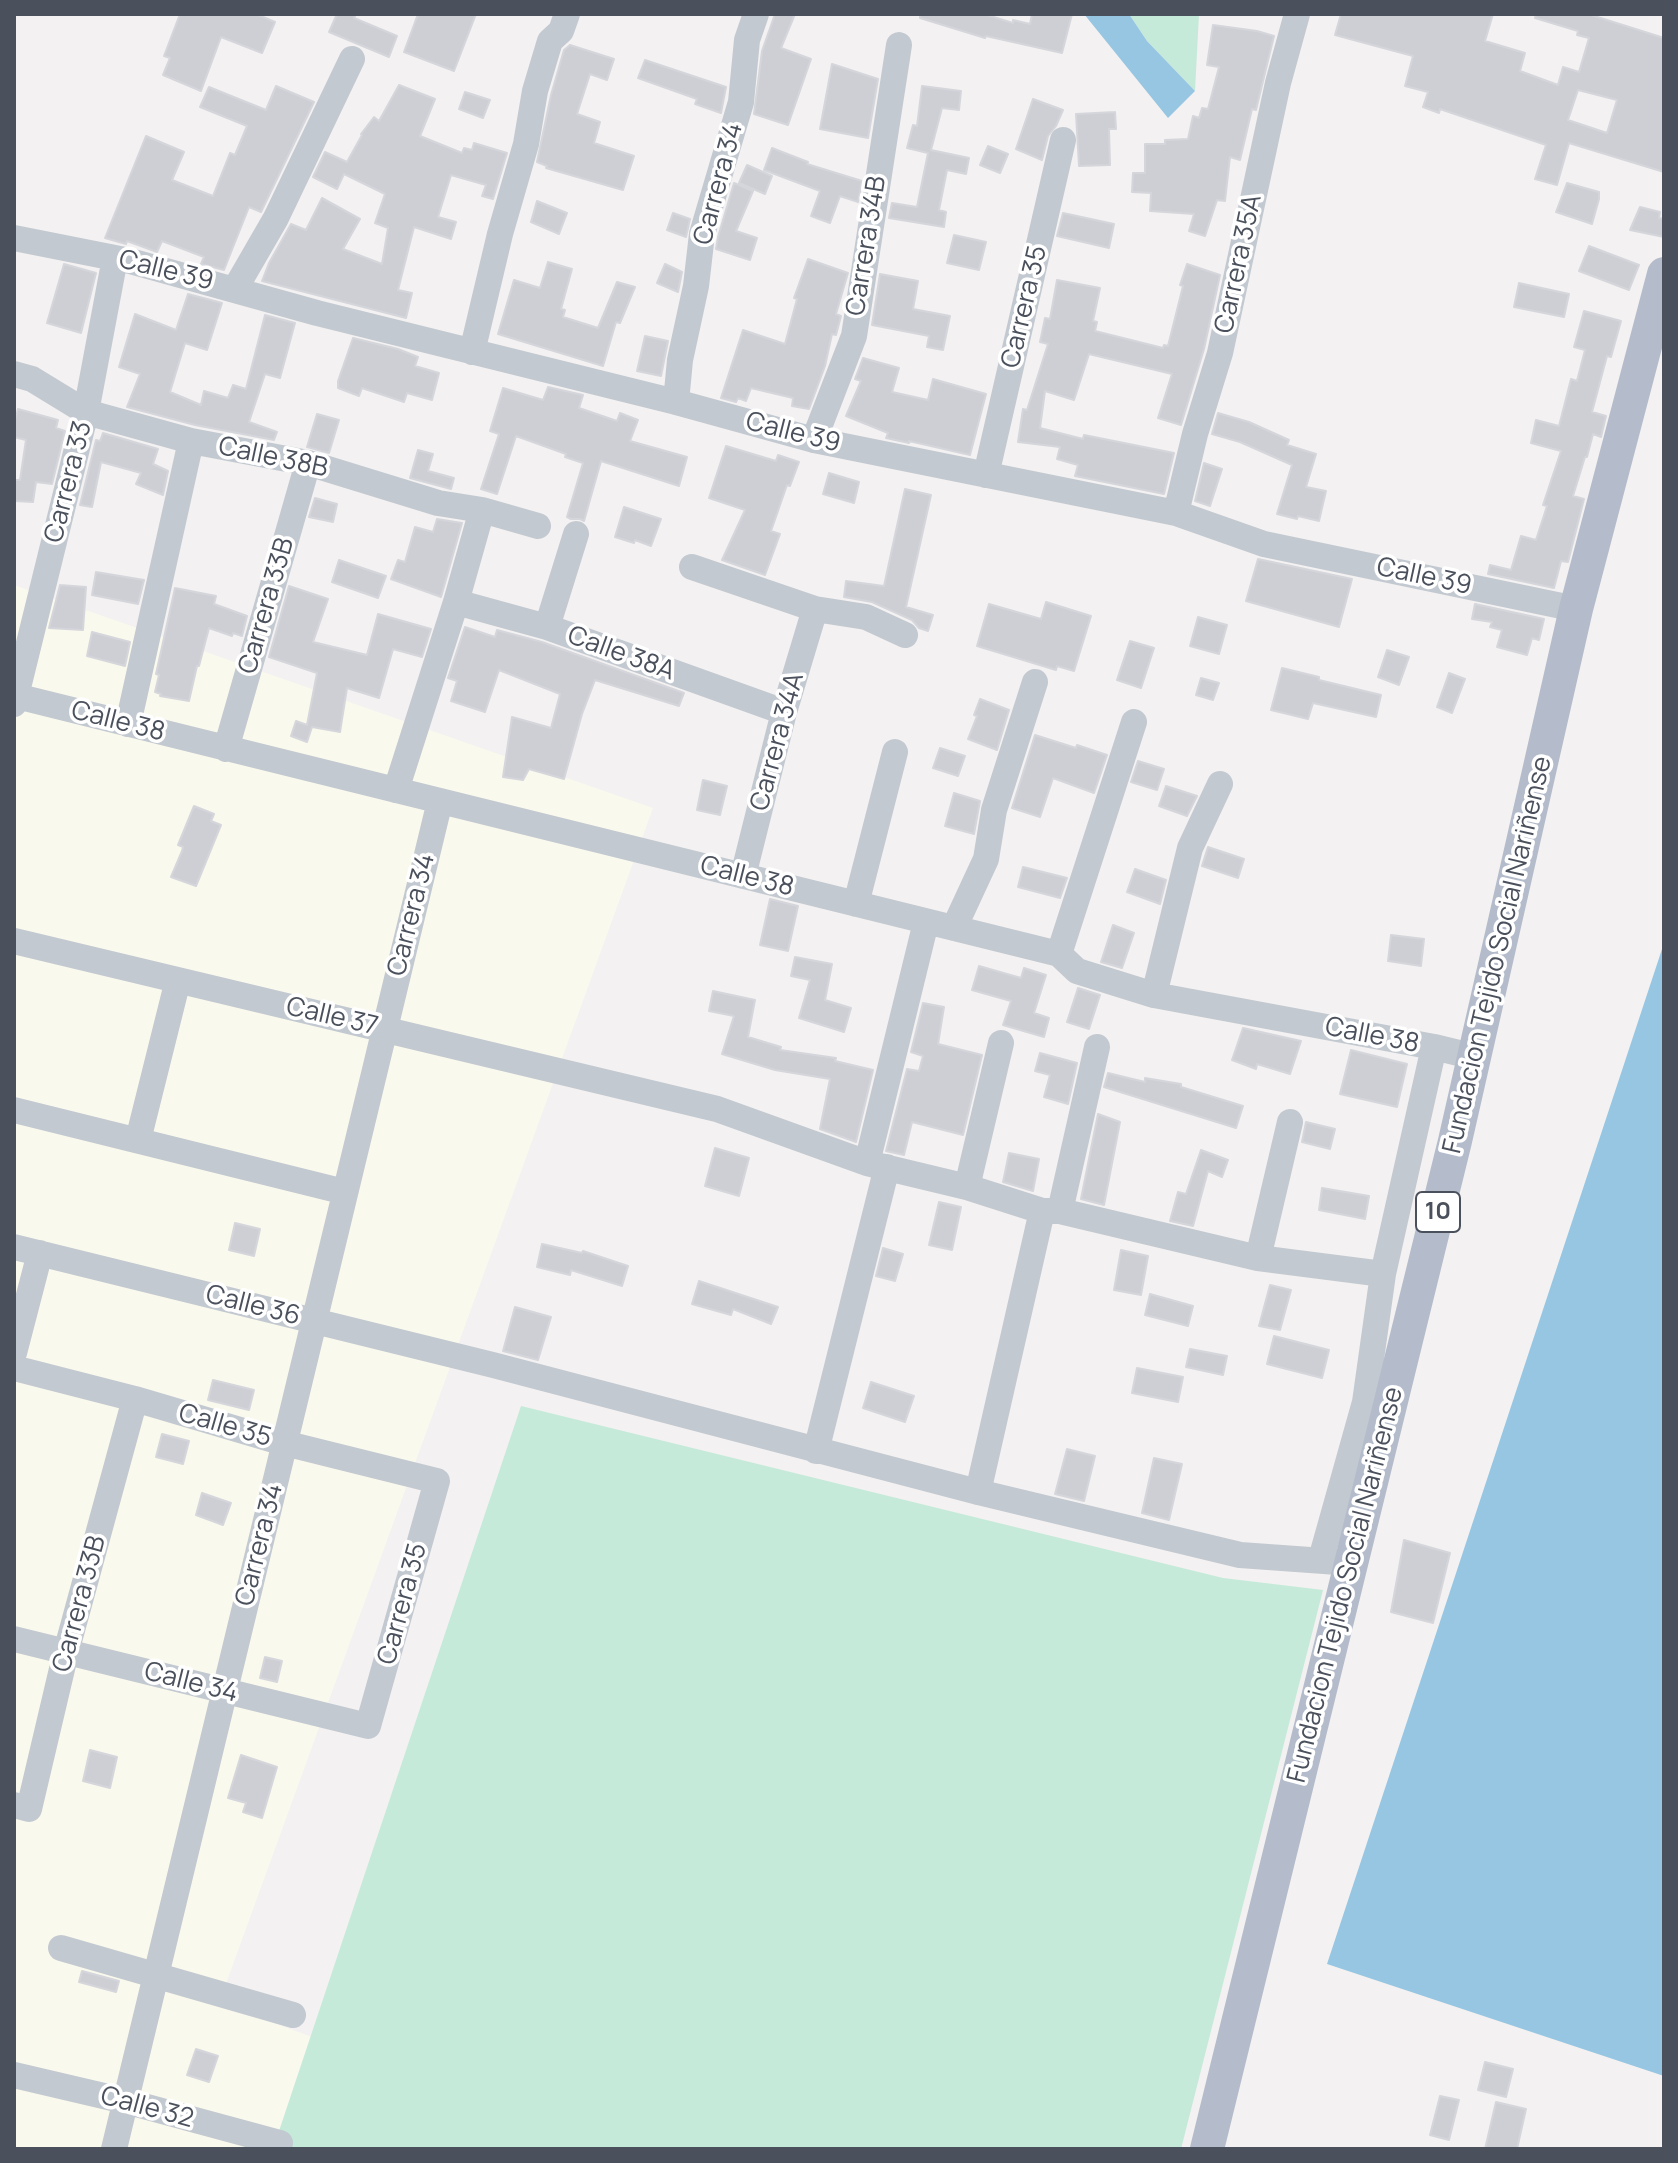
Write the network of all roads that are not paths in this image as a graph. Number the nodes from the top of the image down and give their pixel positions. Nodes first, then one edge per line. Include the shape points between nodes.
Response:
1 (567, 14) edge
2 (756, 14) edge
3 (1297, 14) edge
4 (899, 45) dead end
5 (352, 59) dead end
6 (1063, 140) dead end
7 (14, 238) edge
8 (115, 258) junction
9 (1664, 274) edge
10 (235, 289) junction
11 (472, 352) junction
12 (14, 374) edge
13 (676, 402) junction
14 (86, 412) junction
15 (814, 440) junction
16 (191, 441) junction
17 (308, 463) junction
18 (986, 475) junction
19 (482, 510) junction
20 (1176, 513) junction
21 (538, 526) dead end
22 (576, 534) dead end
23 (692, 567) dead end
24 (456, 602) junction
25 (815, 609) junction
26 (1576, 609) junction
27 (547, 627) junction
28 (905, 635) dead end
29 (22, 640) edge
30 (1035, 682) dead end
31 (15, 700) edge
32 (784, 712) junction
33 (1134, 722) dead end
34 (128, 724) junction
35 (226, 749) junction
36 (895, 752) dead end
37 (1220, 784) dead end
38 (396, 790) junction
39 (440, 801) junction
40 (743, 876) junction
41 (856, 904) junction
42 (926, 922) junction
43 (954, 928) junction
44 (14, 941) edge
45 (1059, 954) junction
46 (178, 980) junction
47 (1154, 995) junction
48 (385, 1029) junction
49 (1001, 1043) dead end
50 (1097, 1047) dead end
51 (1434, 1047) junction
52 (1475, 1057) junction
53 (14, 1110) edge
54 (1290, 1122) dead end
55 (138, 1140) junction
56 (877, 1165) junction
57 (967, 1187) junction
58 (345, 1192) junction
59 (1051, 1211) junction
60 (14, 1247) edge
61 (40, 1253) junction
62 (1258, 1258) junction
63 (1383, 1274) junction
64 (314, 1321) junction
65 (14, 1353) edge
66 (14, 1368) edge
67 (135, 1399) junction
68 (284, 1443) junction
69 (816, 1451) junction
70 (437, 1481) joint
71 (978, 1492) junction
72 (1336, 1561) junction
73 (14, 1639) edge
74 (66, 1652) junction
75 (224, 1691) junction
76 (368, 1726) joint
77 (22, 1807) edge
78 (61, 1948) dead end
79 (155, 1976) junction
80 (293, 2015) dead end
81 (14, 2075) edge
82 (125, 2101) junction
83 (280, 2143) dead end
84 (114, 2149) edge
85 (1207, 2149) edge

1 - 11 street via 550,41 535,91
2 - 13 street, Carrera 34 via 747,40 741,102 702,234
3 - 20 street, Carrera 35A via 1220,353
4 - 15 street, Carrera 34B via 854,336
5 - 10 street via 276,218
6 - 18 street, Carrera 35
7 - 8 street, Calle 39
8 - 10 street, Calle 39
8 - 14 street, Carrera 33
9 - 26 main road, Fundacion Tejido Social Nariñense / 10
10 - 11 street, Calle 39
11 - 13 street, Calle 39
12 - 14 street, Calle 38B
13 - 15 street, Calle 39
14 - 16 street, Calle 38B
14 - 29 street, Carrera 33
15 - 18 street, Calle 39
16 - 17 street, Calle 38B
16 - 34 street
17 - 19 street, Calle 38B via 438,503
17 - 35 street, Carrera 33B
18 - 20 street, Calle 39
19 - 21 street, Calle 38B
19 - 24 street
20 - 26 street, Calle 39 via 1264,544
22 - 27 street
23 - 25 street
24 - 27 street, Calle 38A
24 - 38 street
25 - 28 street via 866,617
25 - 32 street, Carrera 34A
26 - 52 main road, Fundacion Tejido Social Nariñense / 10
27 - 32 street, Calle 38A
29 - 31 street, Carrera 33
30 - 43 street via 994,810 986,859
31 - 34 street, Calle 38
32 - 40 street, Carrera 34A
33 - 45 street
34 - 35 street, Calle 38
35 - 38 street, Calle 38
36 - 41 street
37 - 47 street via 1190,848
38 - 39 street, Calle 38
39 - 40 street, Calle 38
39 - 48 street, Carrera 34
40 - 41 street, Calle 38
41 - 42 street, Calle 38
42 - 43 street, Calle 38
42 - 56 street
43 - 45 street, Calle 38
44 - 46 street, Calle 37
45 - 47 street, Calle 38 via 1077,971
46 - 48 street, Calle 37
46 - 55 street
47 - 51 street, Calle 38
48 - 56 street, Calle 37 via 717,1109
48 - 58 street, Carrera 34
49 - 57 street
50 - 59 street
51 - 52 street, Calle 38
51 - 63 street
52 - 72 main road, Fundacion Tejido Social Nariñense / 10
53 - 55 street
54 - 62 street
55 - 58 street
56 - 57 street, Calle 37
56 - 69 street
57 - 59 street, Calle 37
58 - 64 street, Carrera 34
59 - 62 street, Calle 37
59 - 71 street
60 - 61 street, Calle 36
61 - 64 street, Calle 36
61 - 65 street
62 - 63 street, Calle 37
63 - 72 street
64 - 68 street, Carrera 34
64 - 69 street, Calle 36
66 - 67 street, Calle 35
67 - 68 street, Calle 35
67 - 74 street, Carrera 33B
68 - 70 street, Calle 35
68 - 75 street, Carrera 34
69 - 71 street, Calle 36
70 - 76 street, Carrera 35
71 - 72 street, Calle 36 via 1240,1555
72 - 85 main road, Fundacion Tejido Social Nariñense / 10
73 - 74 street, Calle 34
74 - 75 street, Calle 34
74 - 77 street, Carrera 33B
75 - 76 street, Calle 34
75 - 79 street, Carrera 34
78 - 79 street
79 - 80 street
79 - 82 street, Carrera 34
81 - 82 street, Calle 32
82 - 83 street, Calle 32
82 - 84 street, Carrera 34

